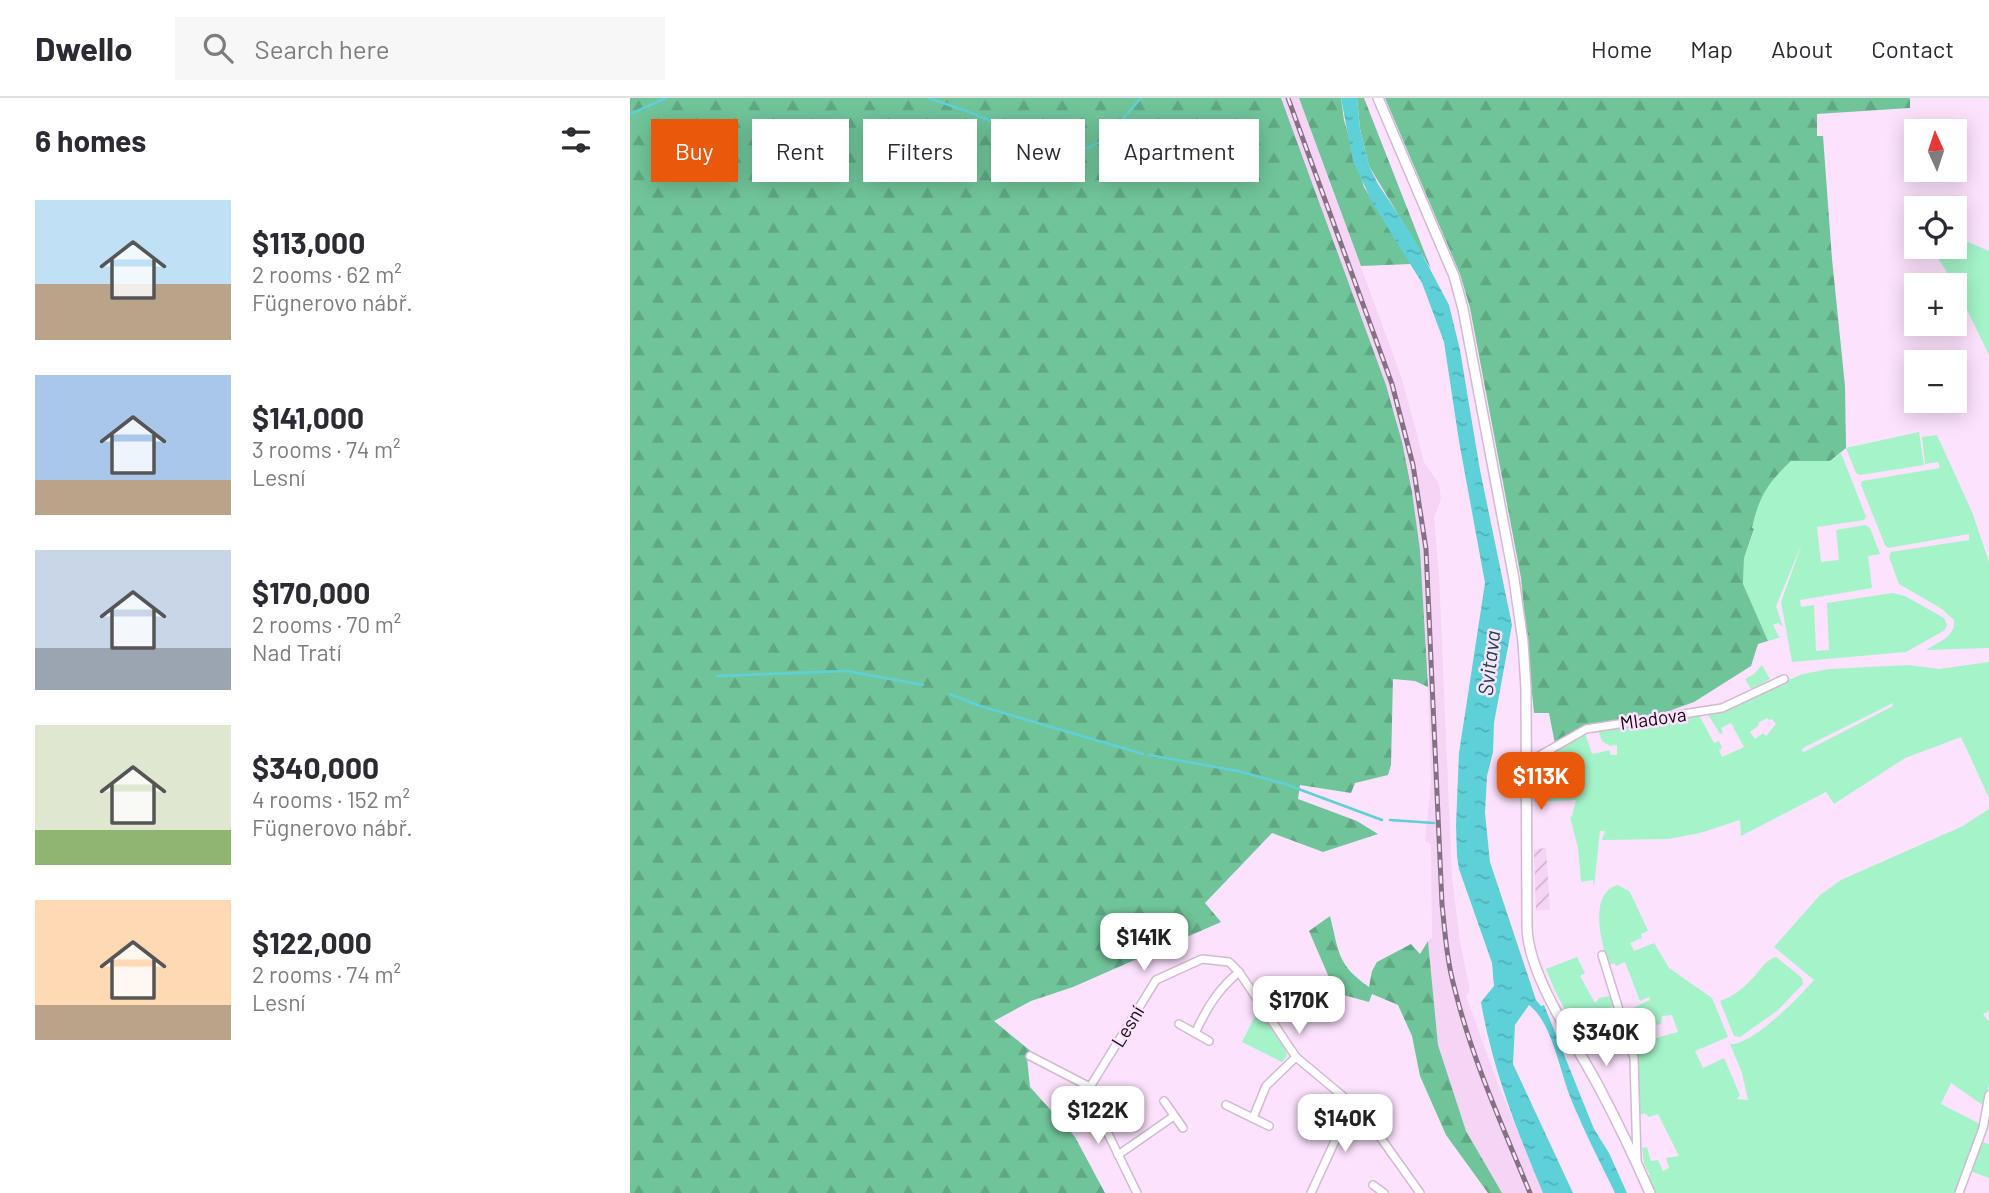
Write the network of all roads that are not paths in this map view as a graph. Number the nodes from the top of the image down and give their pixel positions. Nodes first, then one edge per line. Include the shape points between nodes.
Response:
1 (1378, 98) edge
2 (1784, 679) dead end
3 (1525, 764) junction
4 (1602, 955) dead end
5 (1239, 972) junction
6 (1179, 1024) dead end
7 (1195, 1033) junction
8 (1209, 1041) dead end
9 (1030, 1056) dead end
10 (1296, 1057) junction
11 (1090, 1087) junction
12 (1989, 1096) edge
13 (1164, 1101) dead end
14 (1352, 1104) junction
15 (1226, 1105) dead end
16 (1174, 1116) junction
17 (1253, 1118) junction
18 (1269, 1126) dead end
19 (1183, 1128) dead end
20 (1118, 1155) junction
21 (1637, 1165) junction
22 (1373, 1185) dead end
23 (1137, 1193) edge
24 (1311, 1193) edge
25 (1384, 1193) edge
26 (1420, 1193) edge
27 (1650, 1193) edge
28 (1959, 1193) edge

1 - 3 street via 1454,276 1463,309 1514,579 1526,688
2 - 3 street, Mladova via 1722,708 1586,729
3 - 21 street via 1531,957
4 - 21 street via 1634,1058
5 - 7 street via 1209,1004
5 - 10 street
5 - 11 street, Lesní via 1229,962 1202,958 1156,981
6 - 7 street
7 - 8 street
9 - 11 street
10 - 14 street
10 - 17 street via 1266,1086
11 - 20 street
12 - 28 street via 1983,1128
13 - 16 street
14 - 24 street
14 - 26 street
15 - 17 street
16 - 19 street
16 - 20 street
17 - 18 street
20 - 23 street
21 - 27 street
22 - 25 street

